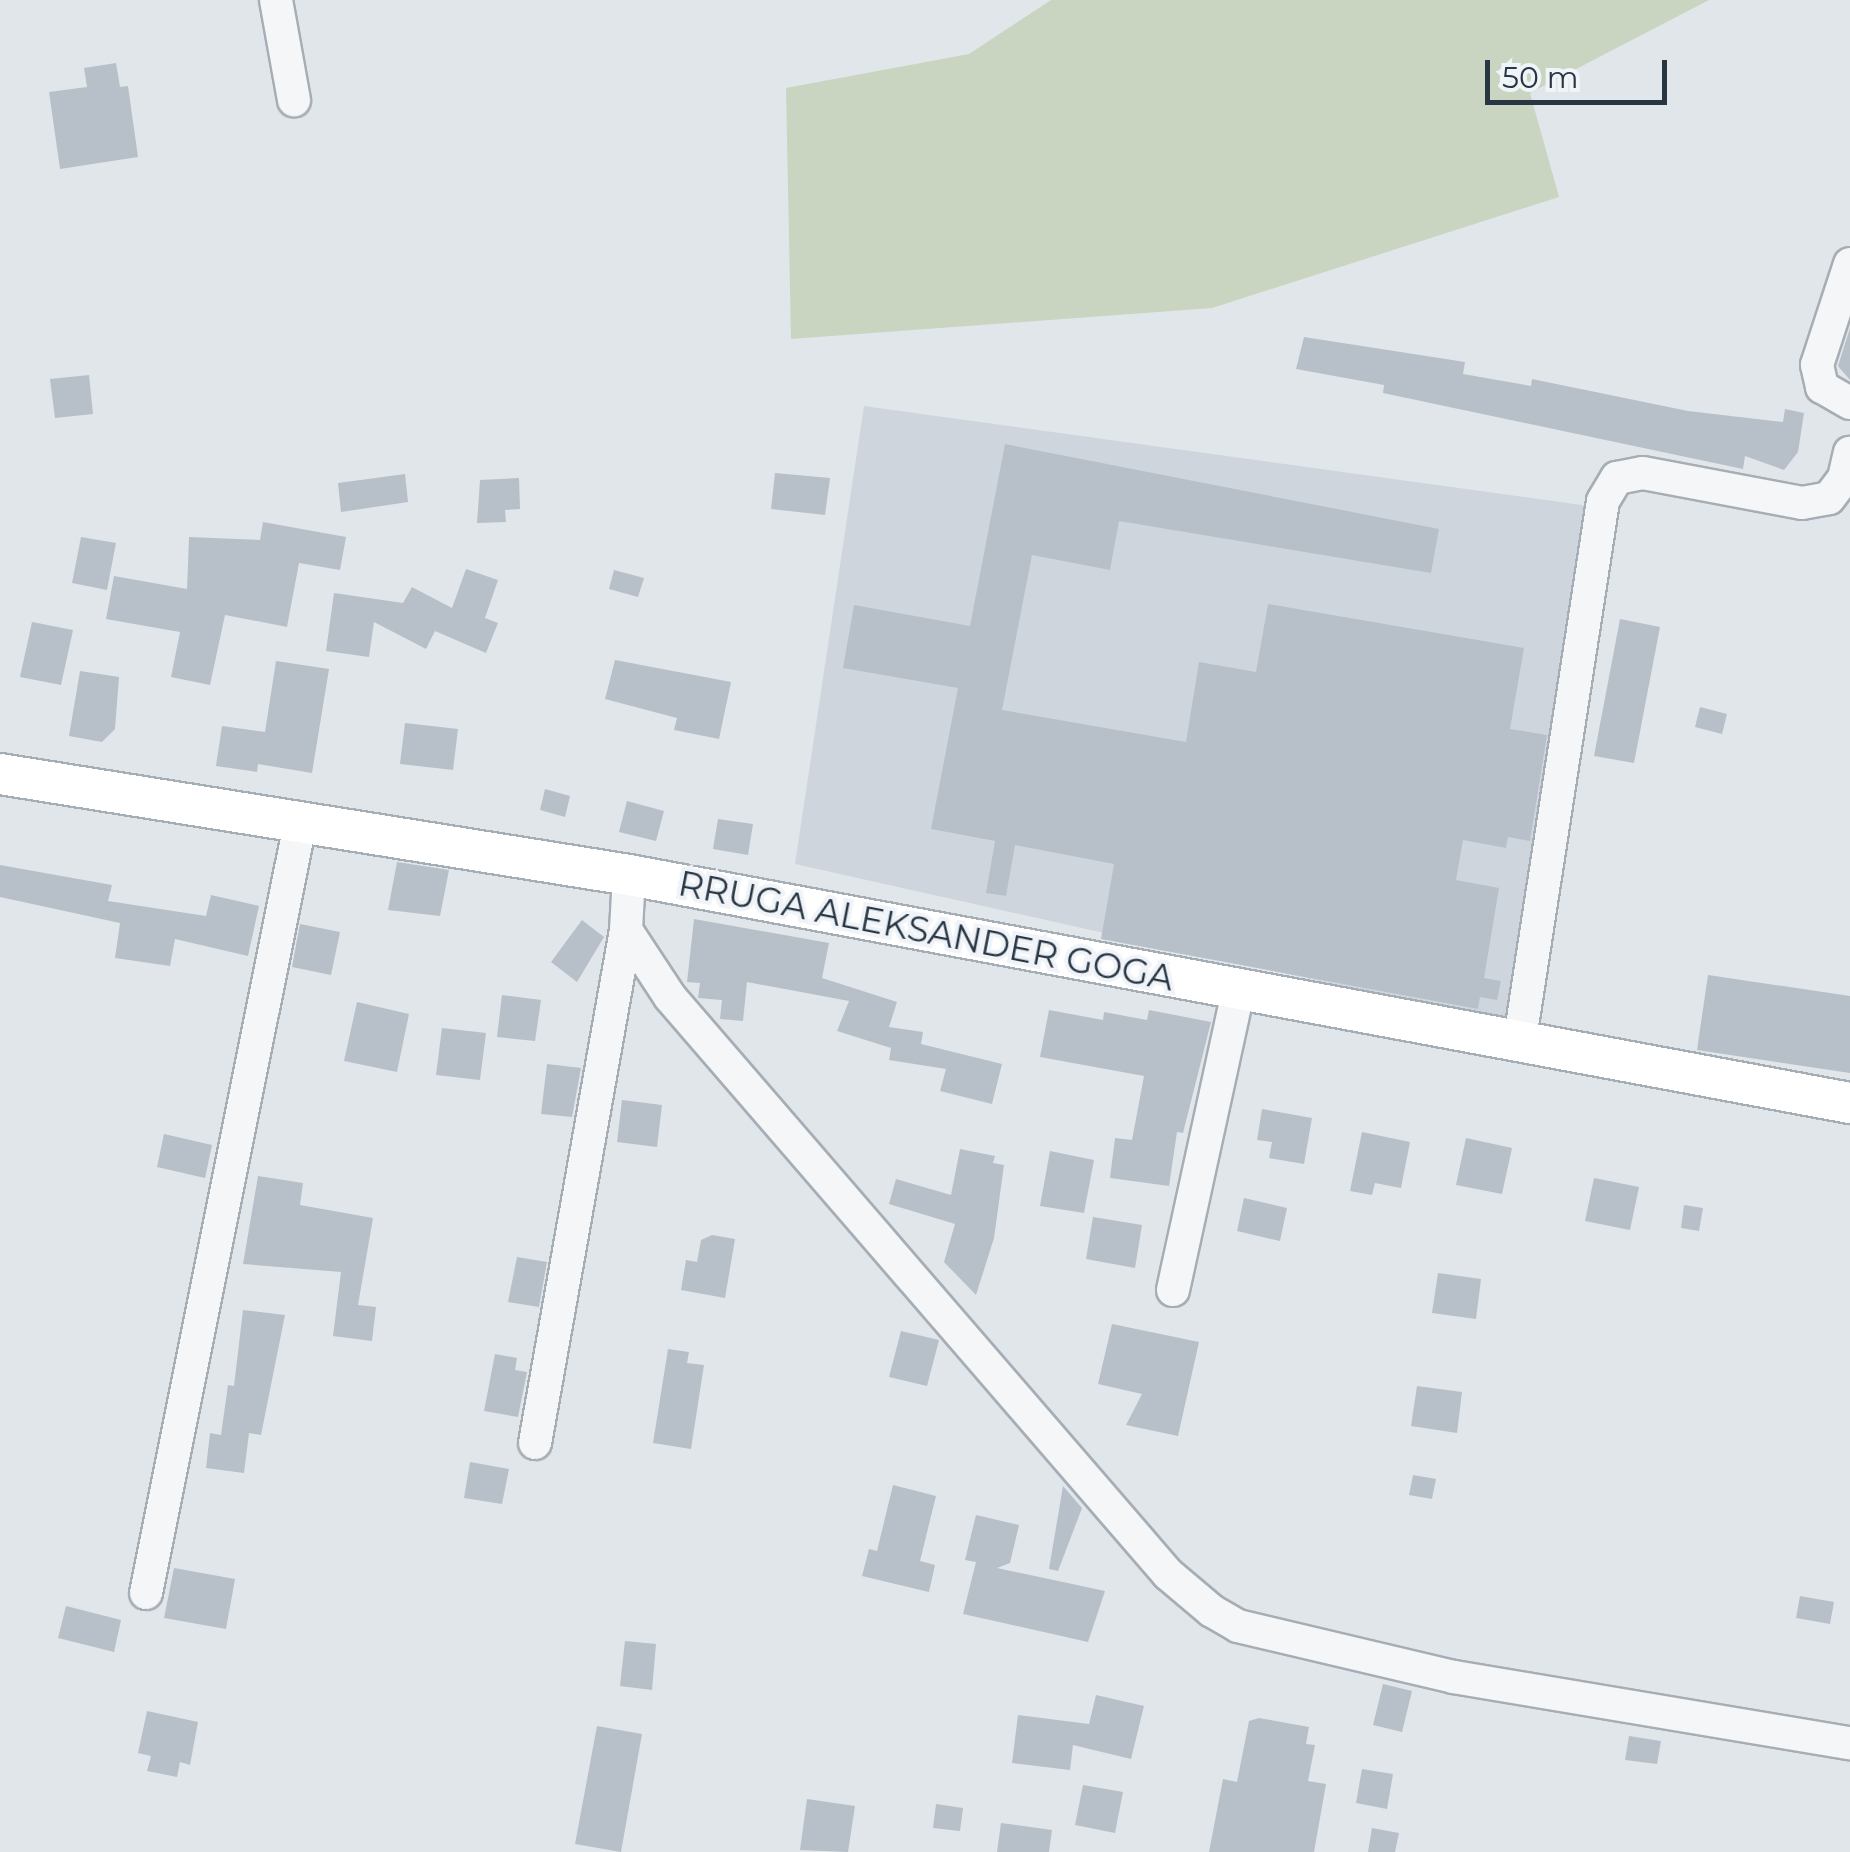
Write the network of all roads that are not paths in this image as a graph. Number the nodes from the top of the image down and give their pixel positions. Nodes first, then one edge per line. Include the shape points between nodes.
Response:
1 (276, 0) edge
2 (294, 100) dead end
3 (1850, 264) edge
4 (1850, 403) edge
5 (1850, 453) edge
6 (0, 774) edge
7 (302, 819) junction
8 (628, 874) junction
9 (626, 930) junction
10 (1238, 991) junction
11 (1519, 1045) junction
12 (1850, 1104) edge
13 (1172, 1290) dead end
14 (535, 1443) dead end
15 (146, 1593) dead end
16 (1850, 1744) edge

1 - 2 street
3 - 4 street via 1817,365 1822,386
5 - 11 street via 1844,478 1829,498 1802,503 1643,473 1616,478 1603,500
6 - 7 main road, RRUGA ALEKSANDER GOGA
7 - 8 main road, RRUGA ALEKSANDER GOGA
7 - 15 street
8 - 9 street
8 - 10 main road, RRUGA ALEKSANDER GOGA
9 - 14 street
9 - 16 street via 670,997 1168,1574 1212,1611 1238,1626 1454,1676
10 - 11 main road, RRUGA ALEKSANDER GOGA
10 - 13 street
11 - 12 main road, RRUGA ALEKSANDER GOGA

